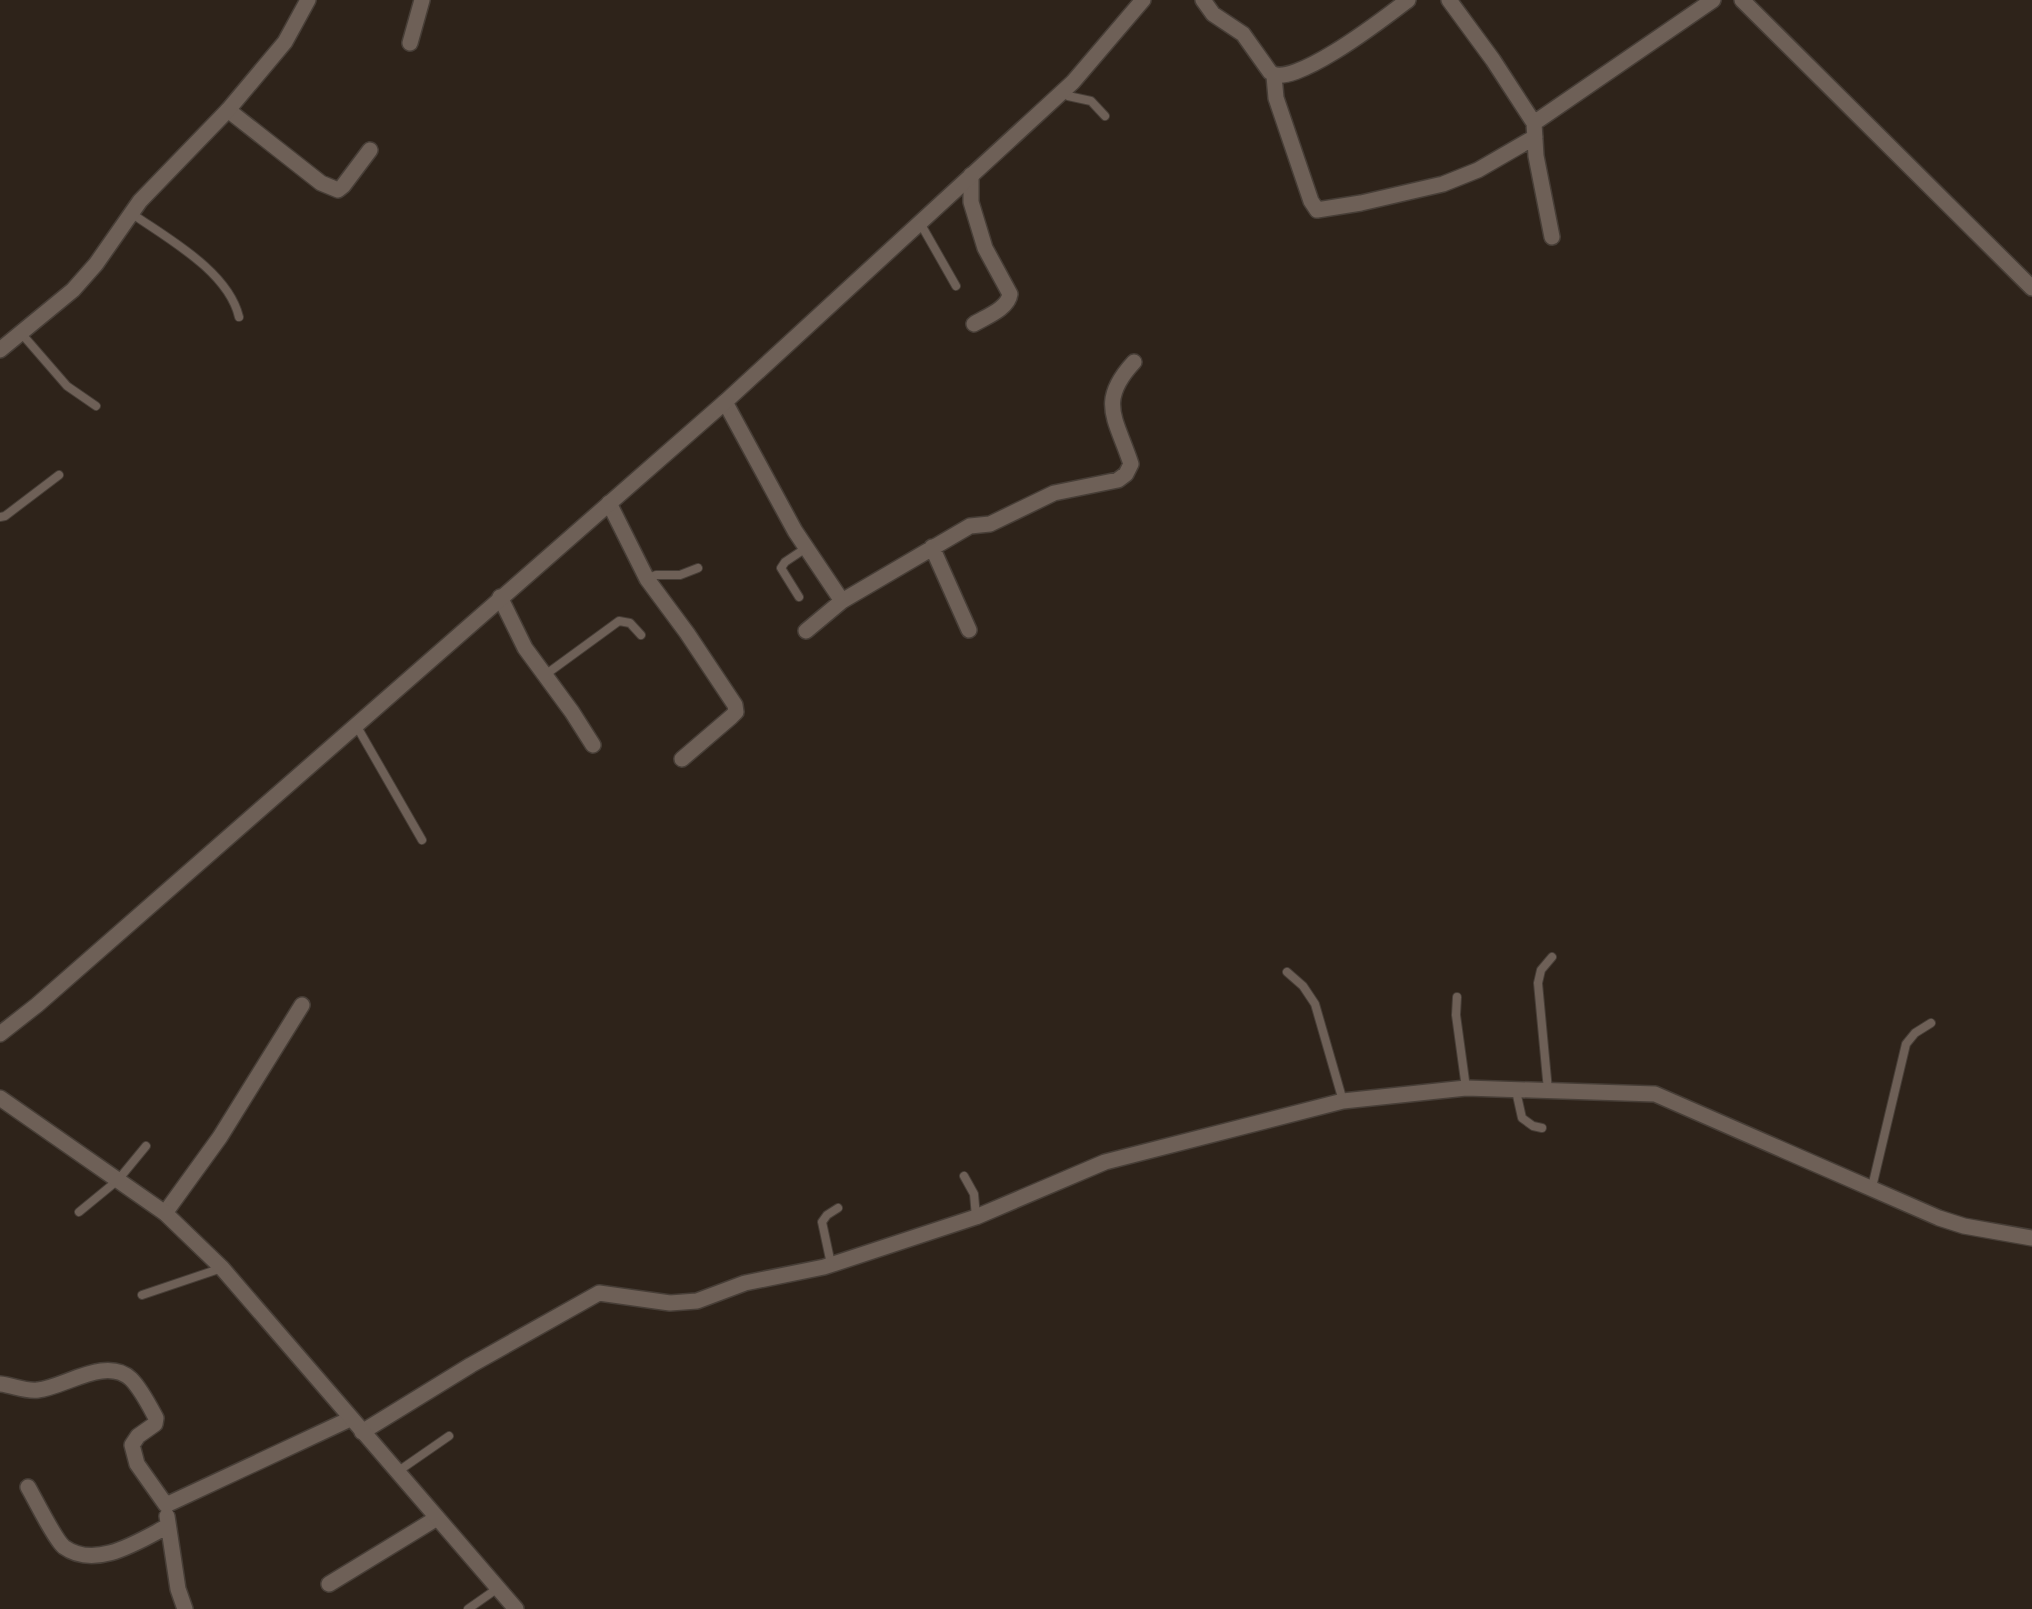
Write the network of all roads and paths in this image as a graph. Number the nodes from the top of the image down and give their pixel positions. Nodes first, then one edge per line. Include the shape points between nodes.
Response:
1 (308, 0) edge
2 (422, 0) edge
3 (1143, 0) edge
4 (1203, 0) edge
5 (1408, 0) edge
6 (1449, 0) edge
7 (1712, 0) edge
8 (1742, 0) edge
9 (410, 43) dead end
10 (1274, 76) junction
11 (1063, 91) junction
12 (228, 110) junction
13 (1105, 116) dead end
14 (1535, 130) junction
15 (370, 150) dead end
16 (971, 175) junction
17 (131, 213) junction
18 (919, 222) junction
19 (1552, 237) dead end
20 (956, 286) dead end
21 (2032, 288) edge
22 (239, 317) dead end
23 (974, 324) dead end
24 (21, 333) junction
25 (0, 350) edge
26 (1134, 362) dead end
27 (725, 402) junction
28 (96, 406) dead end
29 (59, 475) dead end
30 (609, 503) junction
31 (0, 517) edge
32 (932, 547) junction
33 (806, 548) junction
34 (698, 568) dead end
35 (647, 579) junction
36 (500, 597) junction
37 (799, 597) dead end
38 (842, 601) junction
39 (969, 630) dead end
40 (806, 631) dead end
41 (641, 635) dead end
42 (545, 675) junction
43 (356, 725) junction
44 (592, 745) dead end
45 (682, 759) dead end
46 (422, 840) dead end
47 (1552, 957) dead end
48 (1286, 972) dead end
49 (1457, 997) dead end
50 (302, 1005) dead end
51 (1930, 1023) dead end
52 (0, 1034) edge
53 (1466, 1088) junction
54 (1516, 1090) junction
55 (1548, 1090) junction
56 (0, 1098) edge
57 (1343, 1101) junction
58 (1542, 1128) dead end
59 (146, 1146) dead end
60 (964, 1176) dead end
61 (118, 1180) junction
62 (1872, 1187) junction
63 (838, 1208) dead end
64 (79, 1212) dead end
65 (165, 1213) junction
66 (976, 1217) junction
67 (2032, 1238) edge
68 (831, 1264) junction
69 (222, 1268) junction
70 (142, 1295) dead end
71 (0, 1384) edge
72 (350, 1419) junction
73 (362, 1432) junction
74 (449, 1436) dead end
75 (397, 1472) junction
76 (28, 1487) dead end
77 (166, 1505) junction
78 (436, 1518) junction
79 (168, 1526) junction
80 (330, 1584) dead end
81 (498, 1588) junction
82 (185, 1609) edge
83 (468, 1609) edge
84 (516, 1609) edge

1 - 12 street via 285,42
2 - 9 street
3 - 11 street
4 - 10 street via 1213,14 1243,34
5 - 10 street via 1314,65
6 - 14 street
7 - 14 street
8 - 21 street
10 - 14 street via 1276,98 1311,201 1317,210 1443,184 1478,170
11 - 13 lane via 1068,96 1091,101
11 - 16 street
12 - 15 street via 333,190 343,186
12 - 17 street
14 - 19 street via 1536,156
16 - 18 street
16 - 23 street via 971,202 985,248 1010,294 1002,307
17 - 22 lane via 216,276 231,295
17 - 24 street via 96,264 73,290
18 - 20 lane
18 - 27 street
24 - 25 street
24 - 28 lane via 67,386
26 - 32 street via 1114,389 1111,404 1131,464 1126,474 1118,480 1054,493 990,524 970,526
27 - 30 street
27 - 33 street
29 - 31 lane
30 - 35 street
30 - 36 street
32 - 38 street
32 - 39 street
33 - 37 lane via 780,568
33 - 38 street
34 - 35 lane
35 - 45 street via 688,633 735,705 736,712
36 - 42 street via 525,648
36 - 43 street
38 - 40 street
41 - 42 lane via 630,624 619,620
42 - 44 street
43 - 46 lane
43 - 52 street
47 - 55 lane via 1541,970 1538,984
48 - 57 lane via 1303,986 1316,1004
49 - 53 lane via 1456,1015
50 - 65 street via 220,1137
51 - 62 lane via 1906,1044
53 - 54 street
53 - 57 street
54 - 55 street
54 - 58 lane via 1522,1118
55 - 62 street via 1666,1097
56 - 61 street
57 - 66 street via 1105,1162
59 - 61 lane
60 - 66 lane via 974,1194
61 - 64 lane
61 - 65 street
62 - 67 street via 1964,1226
63 - 68 lane via 826,1215 822,1222
65 - 69 street
66 - 68 street
68 - 73 street via 746,1283 698,1302 670,1303 599,1293 470,1365
69 - 70 lane
69 - 72 street
71 - 77 street via 35,1391 88,1373 125,1374 156,1418 155,1424 138,1436 132,1445 137,1464
72 - 73 street
72 - 77 street
73 - 75 street
74 - 75 lane
75 - 78 street
76 - 79 street via 62,1546 78,1554 103,1555
77 - 79 street
78 - 80 street
78 - 81 street
79 - 82 street via 178,1589
81 - 83 lane
81 - 84 street

